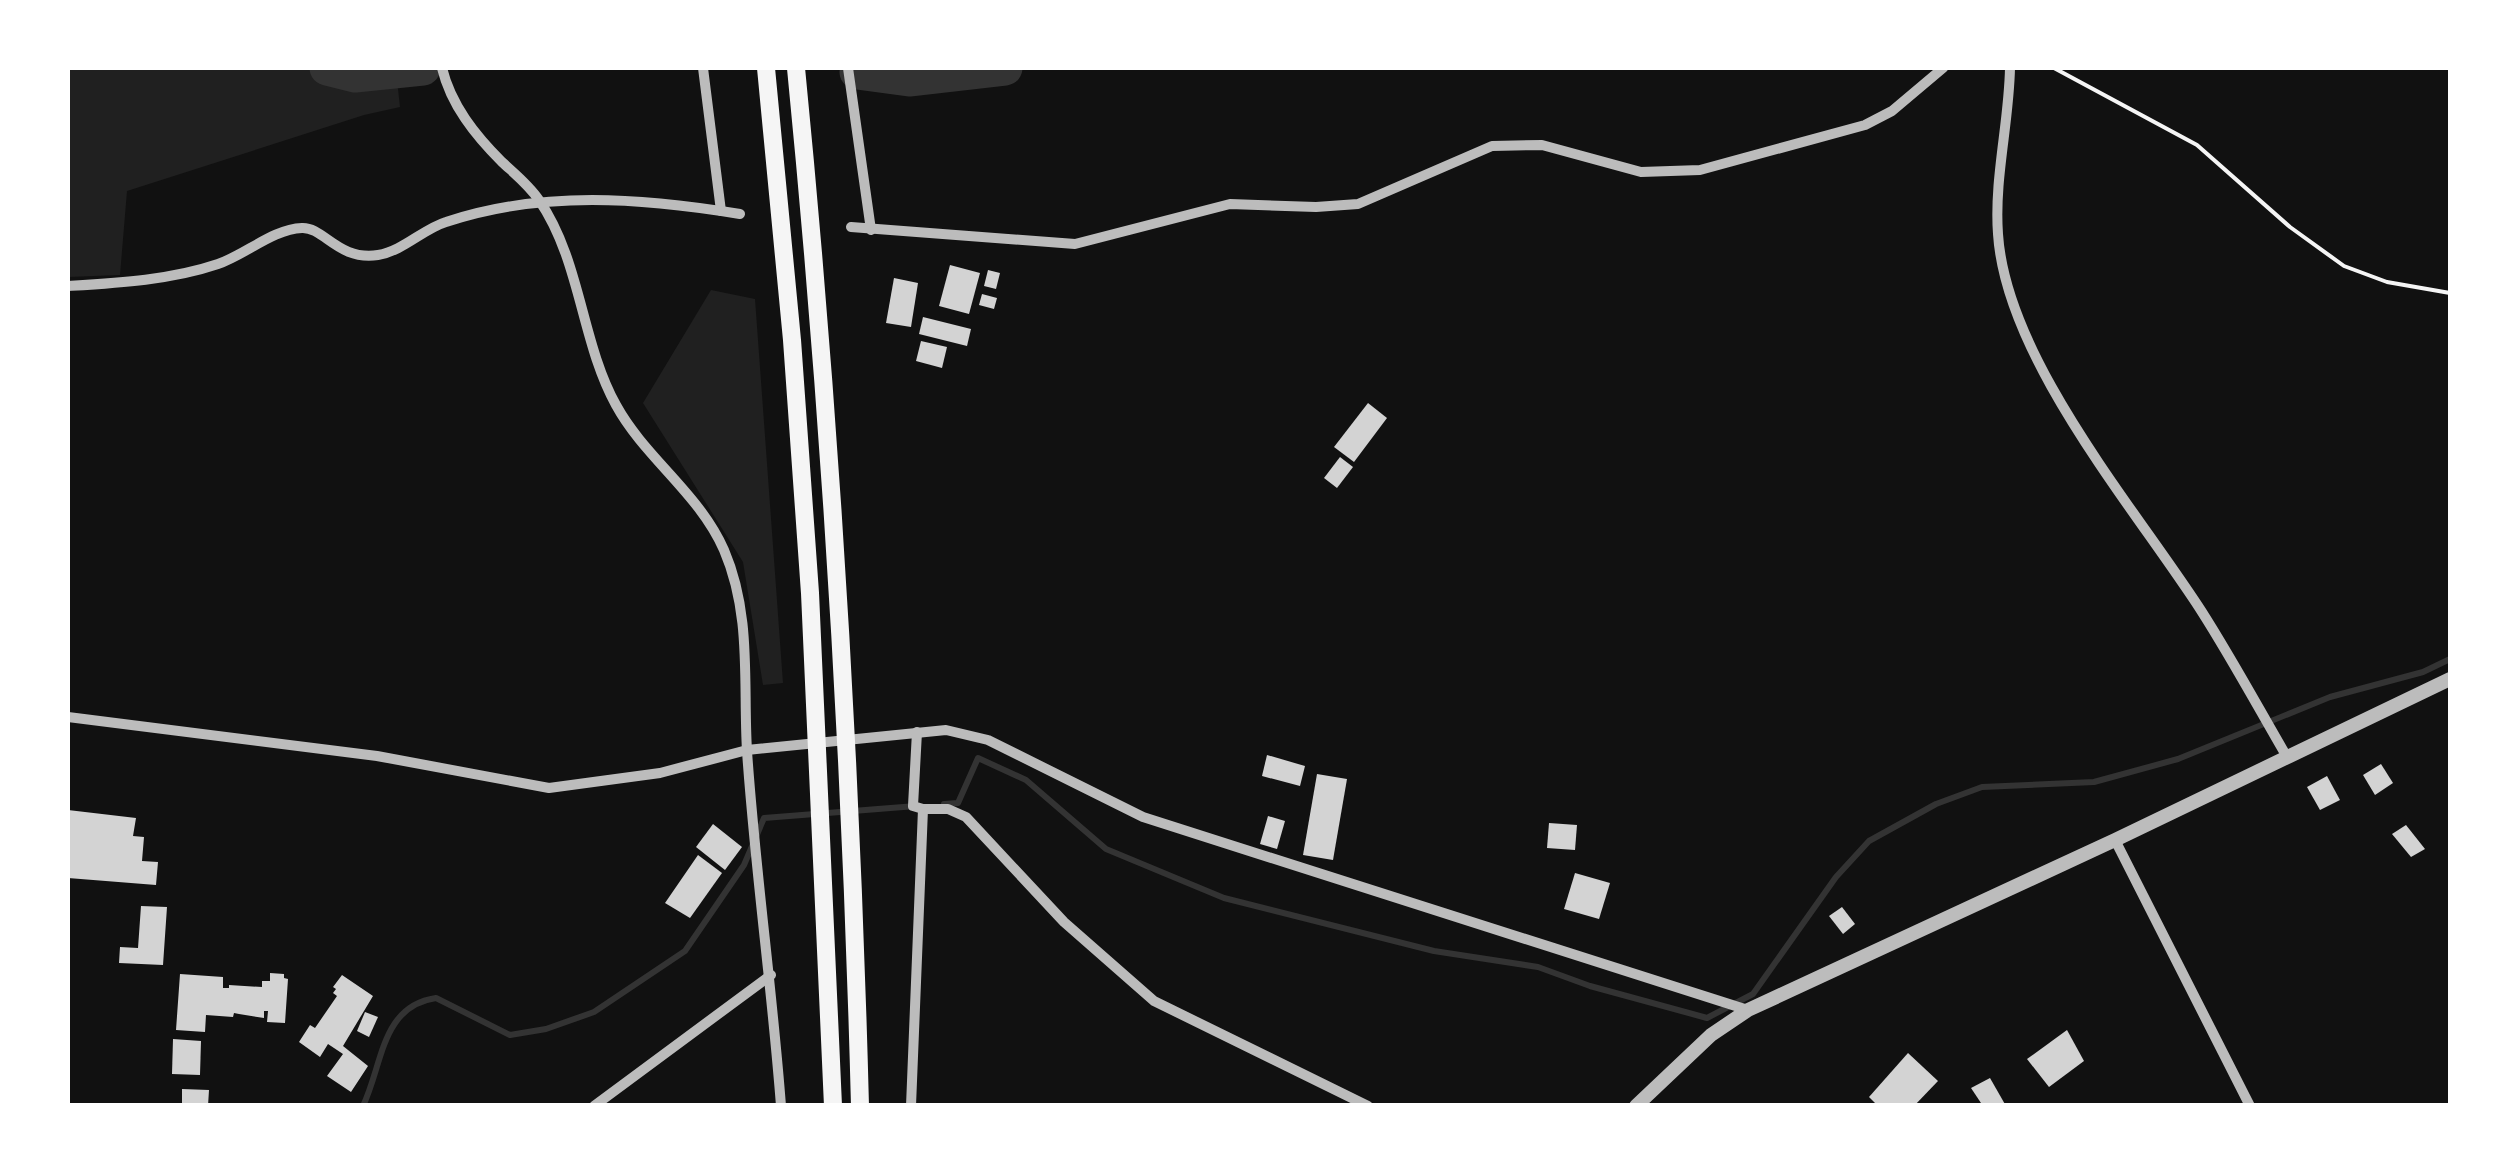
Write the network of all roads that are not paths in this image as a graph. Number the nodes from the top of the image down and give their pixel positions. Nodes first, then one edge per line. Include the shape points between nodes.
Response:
1 (442, 68) edge
2 (703, 68) edge
3 (766, 68) edge
4 (796, 68) edge
5 (848, 68) edge
6 (1944, 68) edge
7 (2010, 68) edge
8 (540, 201) junction
9 (720, 211) junction
10 (740, 214) dead end
11 (851, 227) dead end
12 (871, 230) junction
13 (68, 286) edge
14 (2450, 679) edge
15 (68, 717) edge
16 (917, 732) junction
17 (747, 750) junction
18 (2287, 757) junction
19 (923, 809) junction
20 (2115, 840) junction
21 (771, 974) junction
22 (1748, 1010) junction
23 (594, 1106) edge
24 (781, 1106) edge
25 (833, 1106) edge
26 (860, 1106) edge
27 (910, 1106) edge
28 (1368, 1106) edge
29 (1636, 1106) edge
30 (2250, 1106) edge

1 - 8 street via 473,130
2 - 9 street
3 - 25 highway via 810,593
4 - 26 highway via 844,676
5 - 12 street
6 - 12 street via 1892,111 1865,124 1700,170 1641,172 1542,145 1492,146 1358,204 1230,204 1074,244
7 - 18 street via 1998,235 2023,328 2045,376 2203,615
8 - 9 street via 580,198
8 - 13 street via 444,222 382,254 342,250 303,228 214,265
8 - 17 street via 582,298 614,403 694,500 723,548 743,614
9 - 10 street
11 - 12 street
14 - 18 street
15 - 17 street via 377,756 549,788 660,772
16 - 17 street
16 - 19 street via 913,806
16 - 22 street via 946,730 988,740 1143,816
17 - 21 street
18 - 20 street
19 - 27 street
19 - 28 street via 966,817 1064,922 1154,1001
20 - 22 street
20 - 30 street
21 - 23 street
21 - 24 street
22 - 29 street via 1711,1035

